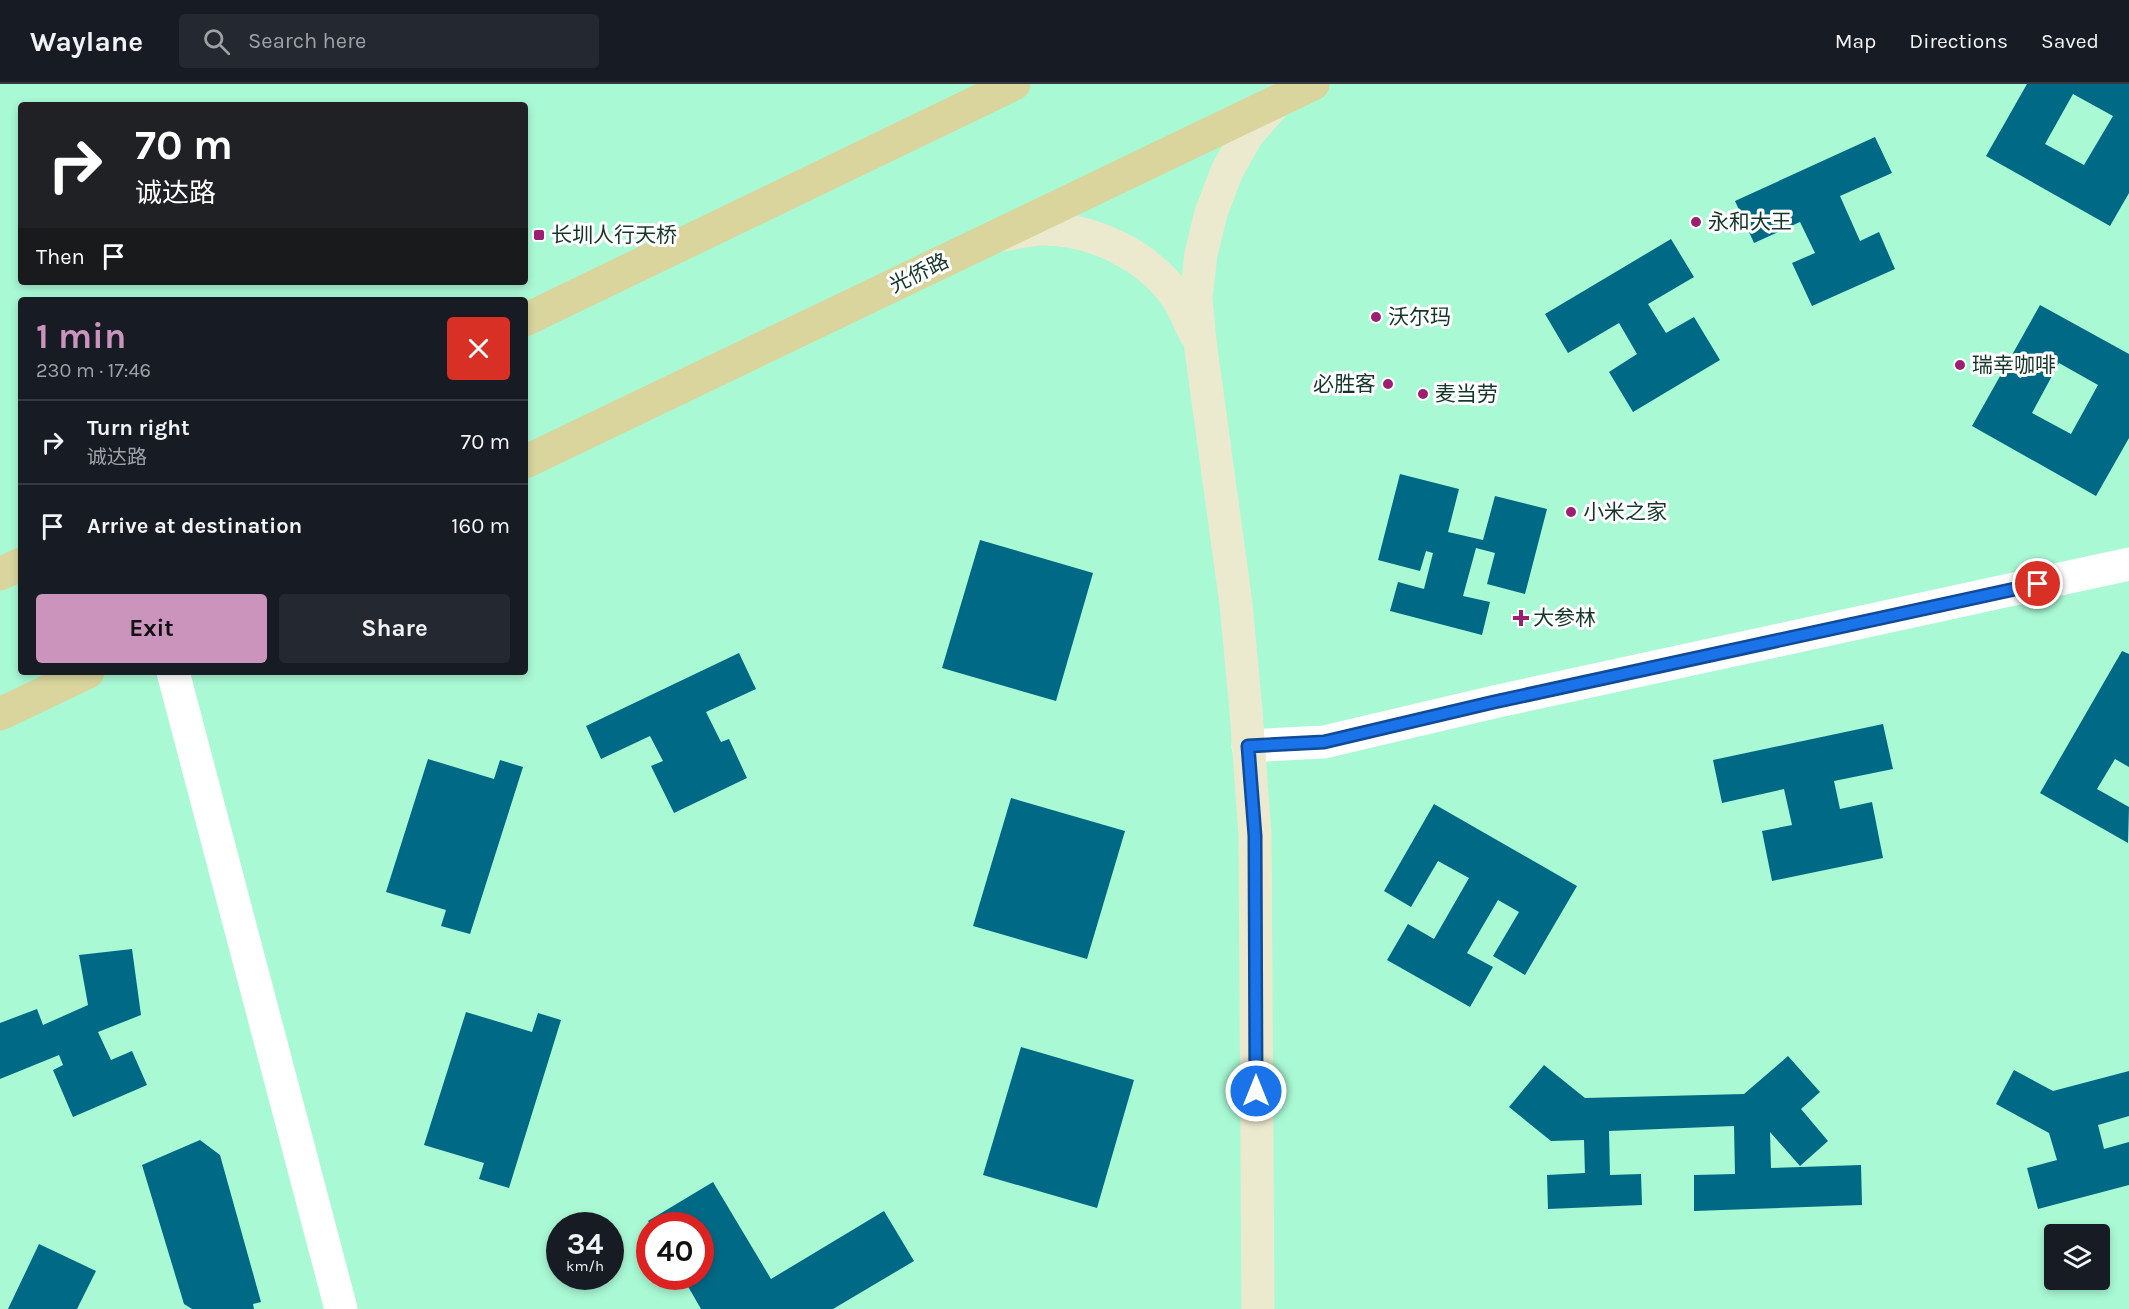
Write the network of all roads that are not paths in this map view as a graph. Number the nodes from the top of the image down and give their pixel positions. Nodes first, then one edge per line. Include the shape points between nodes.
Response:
1 (1014, 84) edge
2 (1313, 84) edge
3 (1277, 101) junction
4 (996, 236) junction
5 (528, 319) edge
6 (1200, 342) junction
7 (528, 461) edge
8 (2129, 564) edge
9 (18, 565) edge
10 (0, 574) edge
11 (82, 675) edge
12 (174, 675) edge
13 (0, 714) edge
14 (1248, 746) junction
15 (341, 1309) edge
16 (1258, 1309) edge

1 - 5 main road
2 - 3 main road, 光侨路
3 - 4 main road, 光侨路
3 - 6 street via 1247,135 1227,171 1211,213 1196,298
4 - 6 street via 1039,229 1077,233 1116,246 1152,270 1178,299
4 - 7 main road, 光侨路
6 - 14 street via 1236,604
8 - 14 street via 1324,742
9 - 10 main road
11 - 13 main road
12 - 15 street
14 - 16 street via 1255,836

